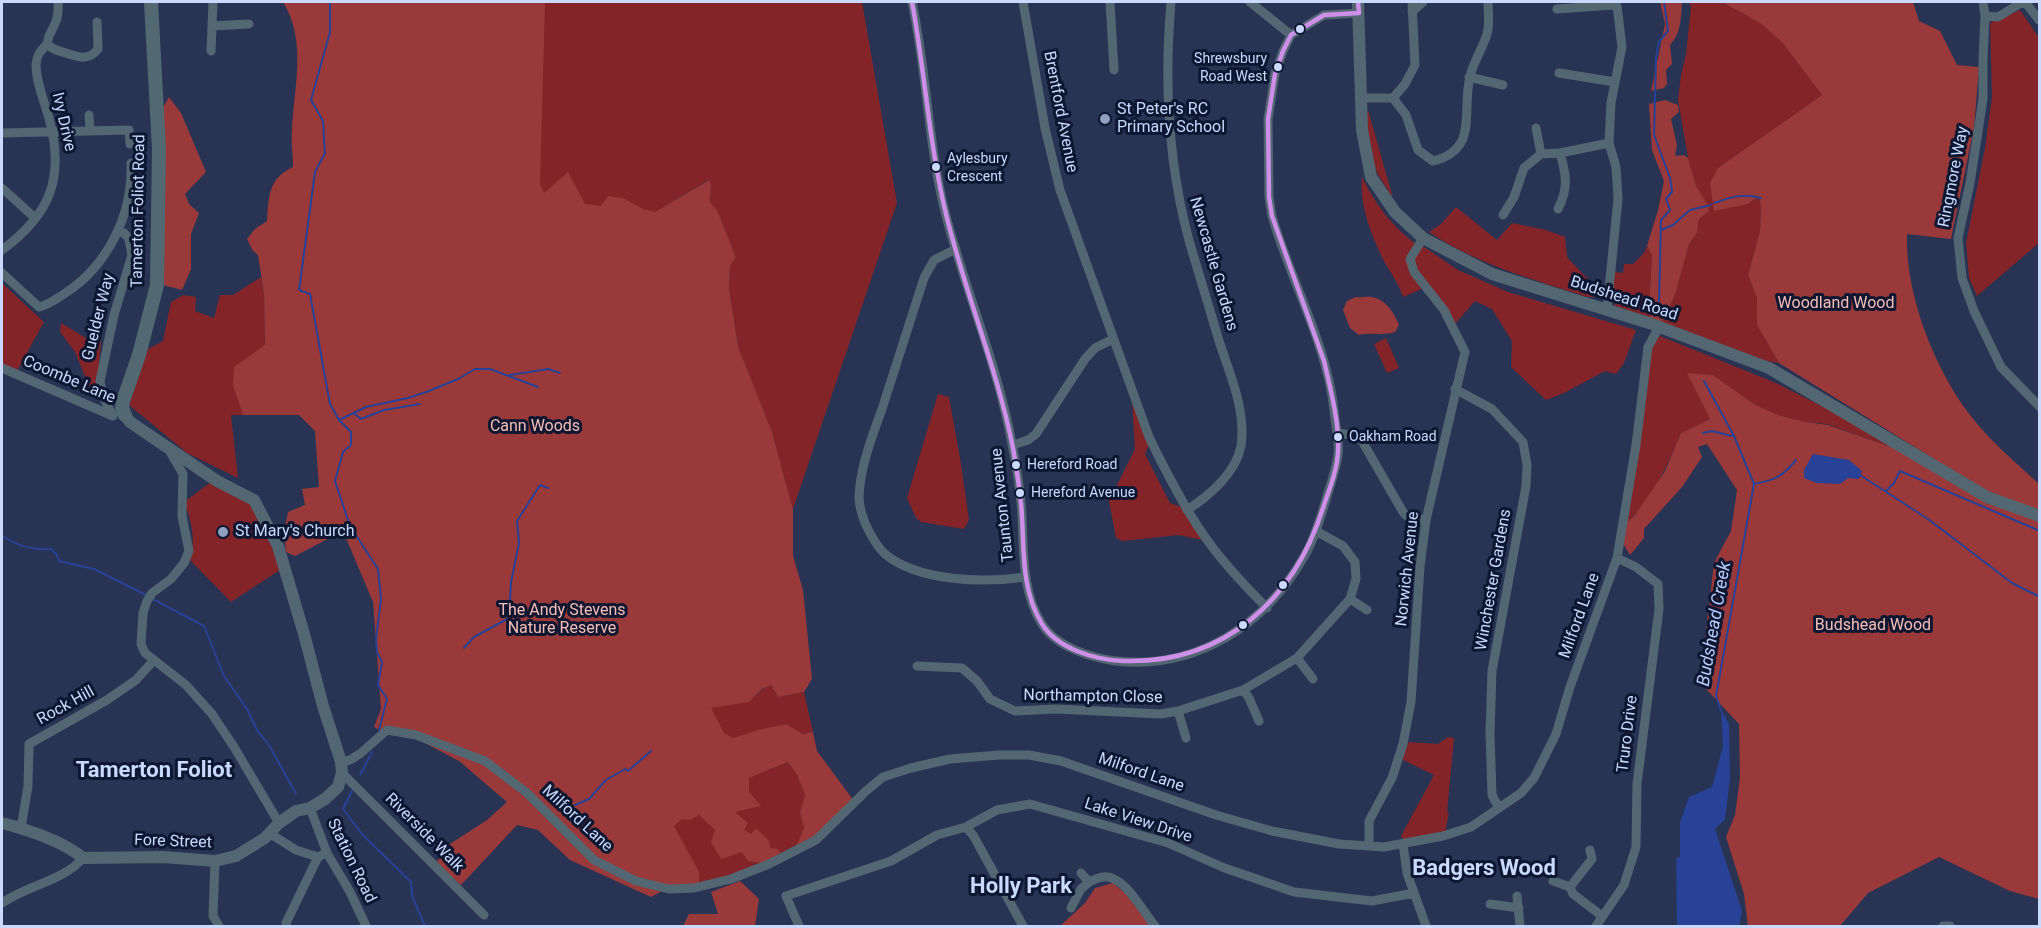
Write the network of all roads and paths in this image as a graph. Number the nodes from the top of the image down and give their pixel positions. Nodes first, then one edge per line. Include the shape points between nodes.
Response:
1 (58, 2) edge
2 (151, 2) edge
3 (213, 2) edge
4 (912, 2) edge
5 (1023, 2) edge
6 (1110, 2) edge
7 (1171, 2) edge
8 (1250, 2) edge
9 (1412, 2) edge
10 (1423, 2) edge
11 (1488, 2) edge
12 (1983, 2) edge
13 (1614, 3) edge
14 (1359, 8) edge
15 (1557, 9) dead end
16 (1412, 12) junction
17 (1985, 16) junction
18 (2039, 20) edge
19 (97, 22) dead end
20 (249, 24) dead end
21 (212, 26) junction
22 (1291, 35) junction
23 (47, 44) junction
24 (211, 51) dead end
25 (1114, 70) dead end
26 (1558, 73) dead end
27 (1469, 77) junction
28 (1615, 82) junction
29 (1503, 85) dead end
30 (1362, 98) junction
31 (1393, 98) junction
32 (1611, 103) junction
33 (1622, 106) dead end
34 (90, 115) dead end
35 (1536, 128) dead end
36 (90, 130) junction
37 (52, 131) junction
38 (2, 133) edge
39 (1609, 143) junction
40 (130, 144) dead end
41 (1560, 153) junction
42 (1541, 154) junction
43 (131, 163) dead end
44 (2, 188) edge
45 (1558, 209) dead end
46 (1503, 214) dead end
47 (35, 218) junction
48 (118, 230) junction
49 (1423, 238) junction
50 (956, 249) junction
51 (2, 250) edge
52 (2, 273) edge
53 (1607, 309) junction
54 (1659, 327) junction
55 (1113, 339) junction
56 (2, 368) edge
57 (1455, 389) junction
58 (2040, 407) edge
59 (119, 416) junction
60 (1339, 433) junction
61 (1012, 445) junction
62 (166, 446) junction
63 (1187, 510) junction
64 (2040, 516) edge
65 (1426, 520) junction
66 (1316, 531) junction
67 (1617, 558) junction
68 (1026, 577) junction
69 (1350, 599) junction
70 (1267, 608) junction
71 (1367, 610) dead end
72 (1297, 658) junction
73 (154, 660) junction
74 (917, 666) dead end
75 (1313, 679) dead end
76 (1243, 690) junction
77 (1178, 711) junction
78 (1258, 722) dead end
79 (1186, 738) dead end
80 (342, 768) junction
81 (310, 808) junction
82 (1499, 808) junction
83 (2, 823) edge
84 (279, 823) junction
85 (966, 827) junction
86 (21, 828) junction
87 (269, 833) junction
88 (1403, 844) junction
89 (1369, 846) junction
90 (1590, 850) dead end
91 (322, 855) junction
92 (83, 858) junction
93 (215, 861) junction
94 (1081, 873) dead end
95 (1553, 881) dead end
96 (1089, 882) junction
97 (1570, 887) junction
98 (1414, 893) junction
99 (1517, 896) dead end
100 (2, 903) edge
101 (1490, 904) dead end
102 (1071, 908) dead end
103 (1518, 908) junction
104 (484, 915) dead end
105 (1602, 916) junction
106 (219, 927) edge
107 (287, 927) edge
108 (366, 927) edge
109 (799, 927) edge
110 (1023, 927) edge
111 (1155, 927) edge
112 (1426, 927) edge
113 (1520, 927) edge
114 (1596, 927) edge
115 (1943, 927) edge
116 (1950, 927) edge

1 - 23 street via 58,20
2 - 59 main road, Tamerton Foliot Road via 159,149 157,285
3 - 21 street
4 - 50 street, Taunton Avenue via 936,164
5 - 55 street, Brentford Avenue via 1051,157
6 - 25 street
7 - 63 street, Newcastle Gardens via 1167,100 1178,196 1242,422 1240,448 1230,469 1213,492
8 - 22 street
9 - 16 street
10 - 16 street
11 - 27 street via 1488,32
12 - 17 street, Ringmore Way
13 - 15 street
13 - 28 street via 1622,47
14 - 22 street via 1324,15
14 - 30 street, Budshead Road
16 - 31 street via 1415,65
17 - 18 street via 1998,16 2026,3
17 - 58 street, Ringmore Way via 1983,99 1958,238 1962,278 2001,367
19 - 23 street via 98,49 93,56 79,58 53,50
20 - 21 street
21 - 24 street
22 - 60 street, Taunton Avenue via 1275,74 1270,109 1269,197 1276,231 1318,345 1334,399
23 - 37 street, Ivy Drive via 38,52 36,64
26 - 28 street
27 - 29 street
27 - 31 street via 1465,132 1458,147 1447,157 1433,161 1418,150 1406,115
28 - 32 street
30 - 31 street
30 - 49 street, Budshead Road via 1362,130 1371,177 1395,212
32 - 33 street
32 - 39 street
34 - 36 street
35 - 42 street
36 - 37 street
36 - 40 street via 129,130
37 - 38 street
37 - 47 street, Ivy Drive via 56,161 51,192
39 - 41 street
39 - 53 street via 1616,167 1618,199
41 - 42 street
41 - 45 street via 1567,178
42 - 46 street via 1524,168
43 - 48 street, Guelder Way via 125,211
44 - 47 street
47 - 51 street, Ivy Drive
48 - 52 street, Guelder Way via 89,275 39,307
48 - 59 street, Guelder Way via 129,239 132,255 100,381 103,397
49 - 53 street, Budshead Road via 1492,274
49 - 57 street, Norwich Avenue via 1410,259 1414,272 1444,310 1465,352
50 - 61 street, Taunton Avenue
50 - 68 street via 934,260 924,278 866,455 859,498 863,517 879,547 901,565 967,579
53 - 54 street, Budshead Road
54 - 64 street, Budshead Road via 1769,368 1987,497
54 - 67 street, Milford Lane via 1648,347
55 - 61 street via 1095,348 1085,359 1036,434
55 - 63 street, Brentford Avenue via 1149,437
56 - 59 street, Coombe Lane
57 - 65 street, Norwich Avenue
57 - 82 street, Winchester Gardens via 1492,409 1522,442 1527,465 1492,671 1492,795
59 - 62 street
60 - 65 street via 1362,441 1408,517
60 - 66 street, Taunton Avenue via 1338,454
61 - 68 street, Taunton Avenue
62 - 73 street via 183,474 182,516 189,551 171,579 149,597 143,613 141,644
62 - 80 street via 217,481 254,500 278,546
63 - 70 street, Brentford Avenue via 1238,579
65 - 89 street, Norwich Avenue via 1412,702 1392,778 1369,822
66 - 69 street via 1343,546 1355,562 1356,579
66 - 70 street, Taunton Avenue via 1303,558
67 - 82 street, Milford Lane via 1556,734 1534,778
67 - 105 street, Truro Drive via 1658,584 1659,609 1637,784 1636,847 1624,885
68 - 70 street, Taunton Avenue via 1042,625 1053,637 1083,655 1108,660 1157,662 1185,656 1234,633
69 - 71 street
69 - 72 street, Northampton Close
72 - 75 street
72 - 76 street, Northampton Close
73 - 84 street via 186,685 216,720
73 - 86 street, Rock Hill via 136,680 107,700 29,744
74 - 77 street, Northampton Close via 962,668 990,699 1015,711
76 - 77 street, Northampton Close
76 - 78 street
77 - 79 street, Northampton Close
80 - 81 street, Fore Street via 338,787
80 - 89 street, Milford Lane via 387,730 449,746 485,761 527,793 594,860 636,881 669,889 731,879 816,840 884,777 950,759 999,755 1061,761 1272,831
80 - 104 street, Riverside Walk
81 - 84 street, Fore Street via 296,811
81 - 91 street, Station Road
82 - 88 street, Milford Lane via 1471,826
83 - 86 street
84 - 87 street, Fore Street
85 - 98 street, Lake View Drive via 997,810 1030,804 1168,843 1294,892 1372,901
85 - 109 street, Lake View Drive via 938,834 891,861 786,896
85 - 110 street
86 - 92 street
87 - 91 street via 296,850
87 - 93 street, Fore Street via 236,856
88 - 89 street, Milford Lane
88 - 98 street
90 - 97 street via 1592,859
91 - 107 street
91 - 108 street, Station Road via 350,892
92 - 93 street, Fore Street
92 - 100 street via 72,869
93 - 106 street via 213,916
94 - 96 street
95 - 97 street
96 - 102 street
96 - 111 street via 1114,878 1124,885
97 - 105 street via 1573,894
98 - 112 street
99 - 103 street
101 - 103 street
103 - 113 street
105 - 114 street, Truro Drive
115 - 116 street

